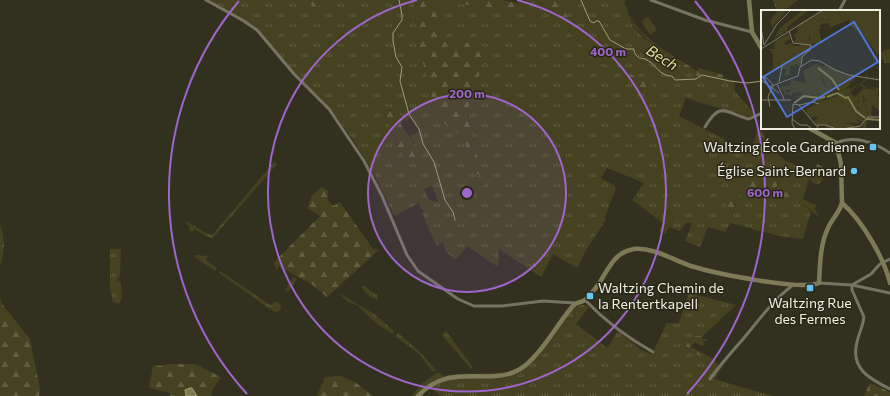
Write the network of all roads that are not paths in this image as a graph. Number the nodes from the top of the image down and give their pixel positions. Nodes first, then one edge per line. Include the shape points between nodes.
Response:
1 (206, 0) edge
2 (651, 0) edge
3 (749, 0) edge
4 (845, 0) edge
5 (840, 10) edge
6 (752, 32) junction
7 (761, 47) edge
8 (761, 113) edge
9 (705, 127) dead end
10 (811, 129) edge
11 (836, 143) junction
12 (890, 152) edge
13 (842, 203) junction
14 (890, 259) edge
15 (884, 262) junction
16 (819, 283) junction
17 (890, 283) edge
18 (793, 284) junction
19 (852, 285) junction
20 (890, 293) edge
21 (585, 300) junction
22 (575, 303) junction
23 (653, 352) dead end
24 (710, 379) dead end
25 (890, 389) edge
26 (418, 396) edge

1 - 22 street via 244,20 257,30 294,74 330,109 364,160 407,255 418,271 458,299 474,306 502,306 543,301
2 - 6 street via 710,21
3 - 6 street
4 - 5 street
6 - 7 street
8 - 9 street via 749,119 729,111 718,111 712,115
10 - 11 street
11 - 12 street via 857,140 874,144
11 - 13 street via 841,164
13 - 15 street via 858,222
13 - 16 street via 826,232 820,260
14 - 15 street
15 - 17 street
15 - 19 street
16 - 18 street
16 - 19 street
18 - 21 street via 714,272 652,251 635,249 627,251 613,261
18 - 24 street via 764,314
19 - 20 street
19 - 25 street via 864,317 857,344 858,362 865,376
21 - 22 street
21 - 23 street via 626,336
22 - 26 street via 545,346 517,371 495,376 446,378 436,382

